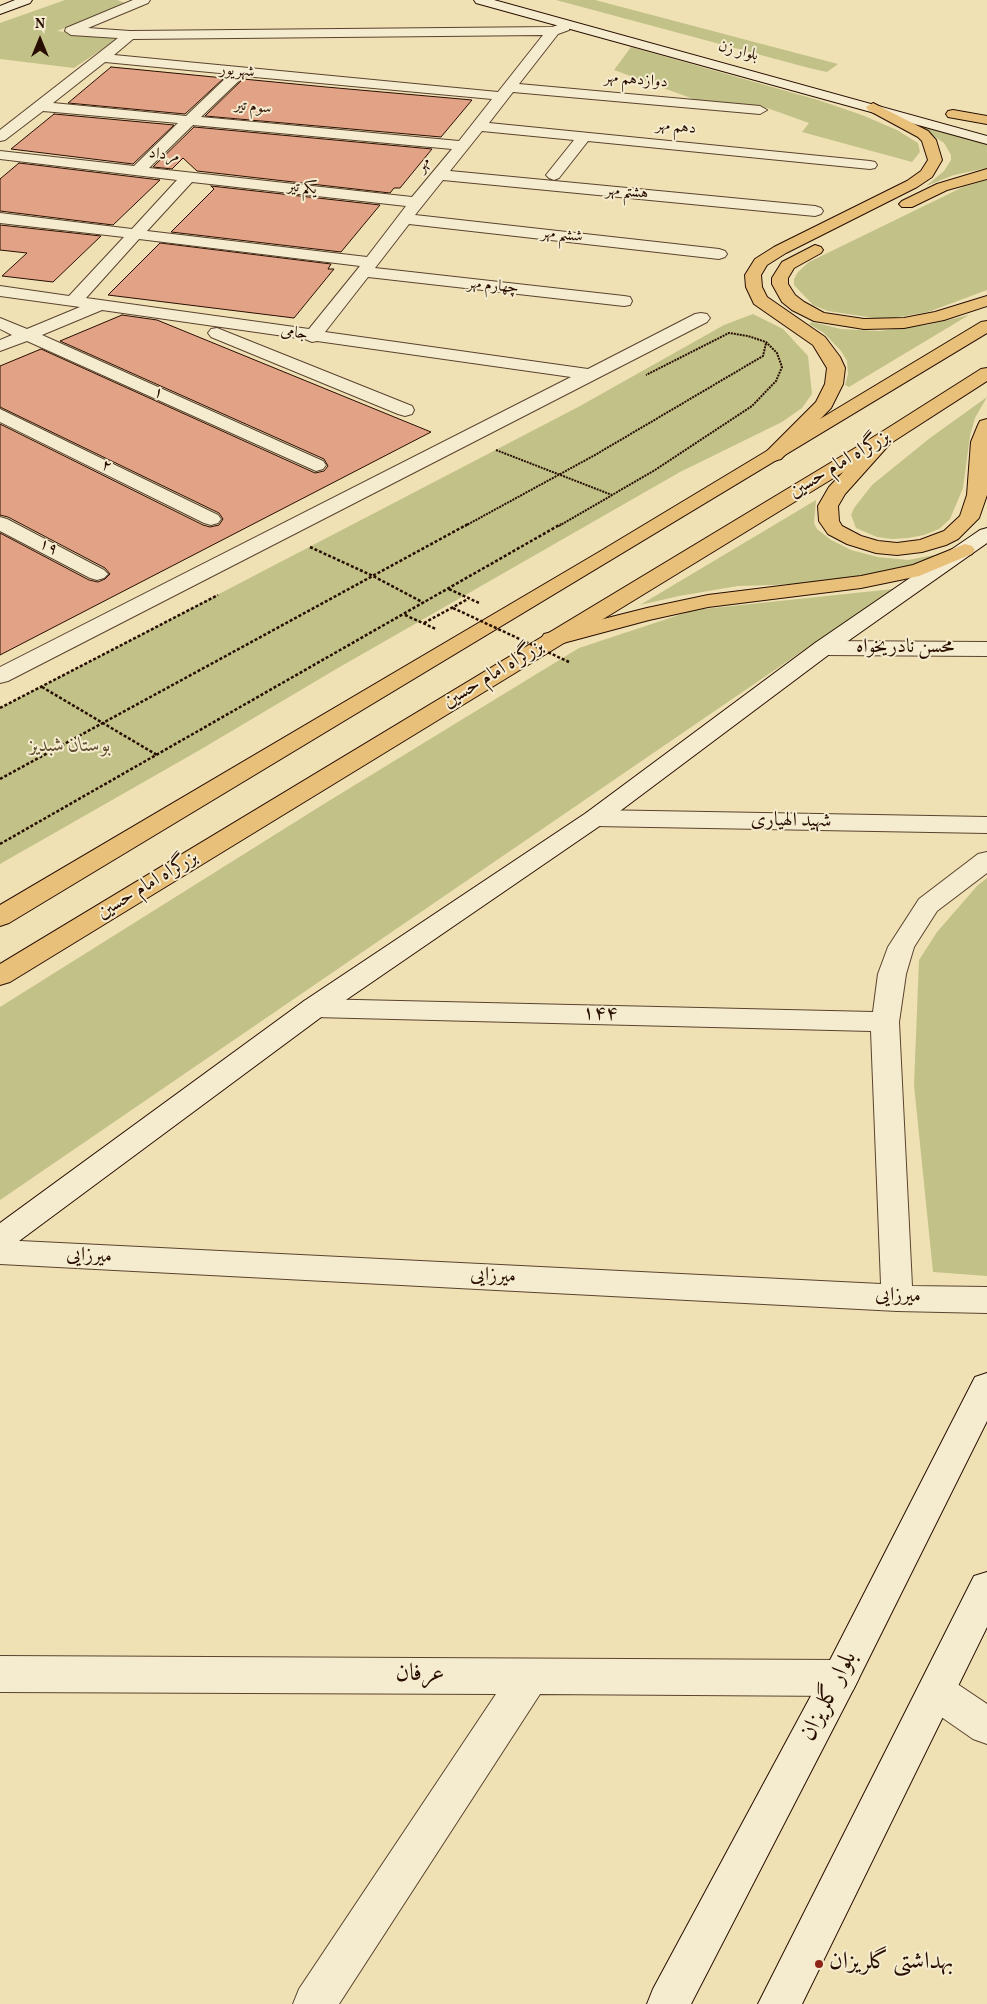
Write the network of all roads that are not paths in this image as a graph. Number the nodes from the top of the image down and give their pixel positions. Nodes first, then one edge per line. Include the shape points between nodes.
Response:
1 (26, 0) edge
2 (144, 0) edge
3 (480, 0) edge
4 (0, 10) edge
5 (570, 24) junction
6 (553, 31) junction
7 (130, 35) junction
8 (102, 58) junction
9 (240, 72) junction
10 (505, 91) junction
11 (872, 107) junction
12 (34, 110) junction
13 (760, 110) dead end
14 (948, 112) joint
15 (9, 113) dead end
16 (191, 120) junction
17 (987, 120) edge
18 (987, 124) edge
19 (478, 126) junction
20 (584, 136) junction
21 (0, 137) edge
22 (987, 140) edge
23 (463, 146) junction
24 (0, 155) edge
25 (870, 165) dead end
26 (137, 171) junction
27 (987, 174) edge
28 (438, 175) junction
29 (554, 175) dead end
30 (188, 177) junction
31 (416, 202) junction
32 (815, 211) dead end
33 (892, 212) dead end
34 (0, 218) edge
35 (405, 219) junction
36 (866, 225) dead end
37 (136, 234) junction
38 (719, 254) dead end
39 (367, 267) junction
40 (0, 291) edge
41 (624, 301) dead end
42 (987, 301) edge
43 (73, 302) junction
44 (100, 306) junction
45 (176, 317) junction
46 (701, 318) dead end
47 (0, 323) edge
48 (987, 326) edge
49 (25, 335) junction
50 (312, 337) junction
51 (0, 346) edge
52 (987, 373) edge
53 (588, 374) junction
54 (405, 410) dead end
55 (0, 415) edge
56 (987, 425) edge
57 (887, 437) junction
58 (774, 455) junction
59 (316, 465) dead end
60 (211, 519) dead end
61 (0, 523) edge
62 (987, 534) edge
63 (966, 550) junction
64 (97, 574) dead end
65 (552, 640) junction
66 (823, 648) junction
67 (987, 649) edge
68 (0, 676) edge
69 (595, 818) junction
70 (987, 825) edge
71 (987, 860) edge
72 (0, 917) edge
73 (0, 976) edge
74 (314, 1008) junction
75 (885, 1022) junction
76 (0, 1239) edge
77 (0, 1252) edge
78 (897, 1298) junction
79 (987, 1300) edge
80 (987, 1387) edge
81 (987, 1588) edge
82 (0, 1674) edge
83 (530, 1676) junction
84 (840, 1678) junction
85 (937, 1692) junction
86 (987, 1726) edge
87 (314, 2004) edge
88 (668, 2004) edge
89 (779, 2004) edge

1 - 4 street
2 - 7 street via 71,31
3 - 5 street, بلوار زن
5 - 6 street, مهر
5 - 11 street, بلوار زن
6 - 7 street
6 - 10 street, مهر
7 - 8 street
8 - 9 street, شهریور
8 - 12 street
9 - 10 street, شهریور
9 - 16 street, مرداد
10 - 13 street, دوازدهم مهر
10 - 19 street, مهر
11 - 22 street, بلوار زن
11 - 58 main road via 924,134 935,160 928,174 780,250 761,262 753,275 760,300 819,341 836,368 834,384 824,404
12 - 15 street, سوم تیر
12 - 16 street, سوم تیر
12 - 21 street
14 - 17 main road
14 - 18 street
16 - 23 street, سوم تیر
16 - 26 street, مرداد
19 - 20 street, دهم مهر
19 - 23 street, مهر
20 - 25 street, دهم مهر
20 - 29 street
23 - 28 street, مهر
24 - 26 street
26 - 30 street, مرداد
27 - 33 main road via 942,187
28 - 31 street, مهر
28 - 32 street, هشتم مهر
30 - 31 street, یکم تیر
30 - 37 street, مرداد
31 - 35 street, مهر
34 - 37 street
35 - 38 street, ششم مهر
35 - 39 street, مهر
36 - 42 main road via 788,266 780,284 788,298 820,317 864,324 923,320
37 - 39 street
37 - 43 street, مرداد
39 - 41 street, چهارم مهر
39 - 50 street, مهر
40 - 43 street, جامی
43 - 44 street, جامی
44 - 45 street, جامی
44 - 49 street
45 - 50 street, جامی
45 - 54 street
46 - 53 street
47 - 49 street, ۱
48 - 58 main road
49 - 51 street
49 - 59 street, ۱
50 - 53 street, جامی
52 - 57 main road, بزرگراه امام حسین
53 - 68 street
55 - 60 street, ۲
56 - 57 main road via 981,442 977,495 969,518 951,535 939,541 897,549 876,548 835,530 829,521 828,506 836,491
57 - 65 main road, بزرگراه امام حسین
58 - 72 main road
61 - 64 street, ۱۹
62 - 63 street
63 - 65 main road via 919,570 861,582 708,601
63 - 66 street
65 - 73 main road, بزرگراه امام حسین
66 - 67 street, محسن نادریخواه
66 - 69 street
69 - 70 street, شهید الهیاری
69 - 74 street
71 - 75 street via 928,905 901,947 892,974
74 - 75 street, ۱۴۴
74 - 76 street
75 - 78 street
77 - 78 street, میرزایی
78 - 79 street, میرزایی
80 - 84 street, بلوار گلریزان
81 - 85 street
82 - 83 street, عرفان
83 - 84 street, عرفان
83 - 87 street
84 - 88 street, بلوار گلریزان
85 - 86 street
85 - 89 street

